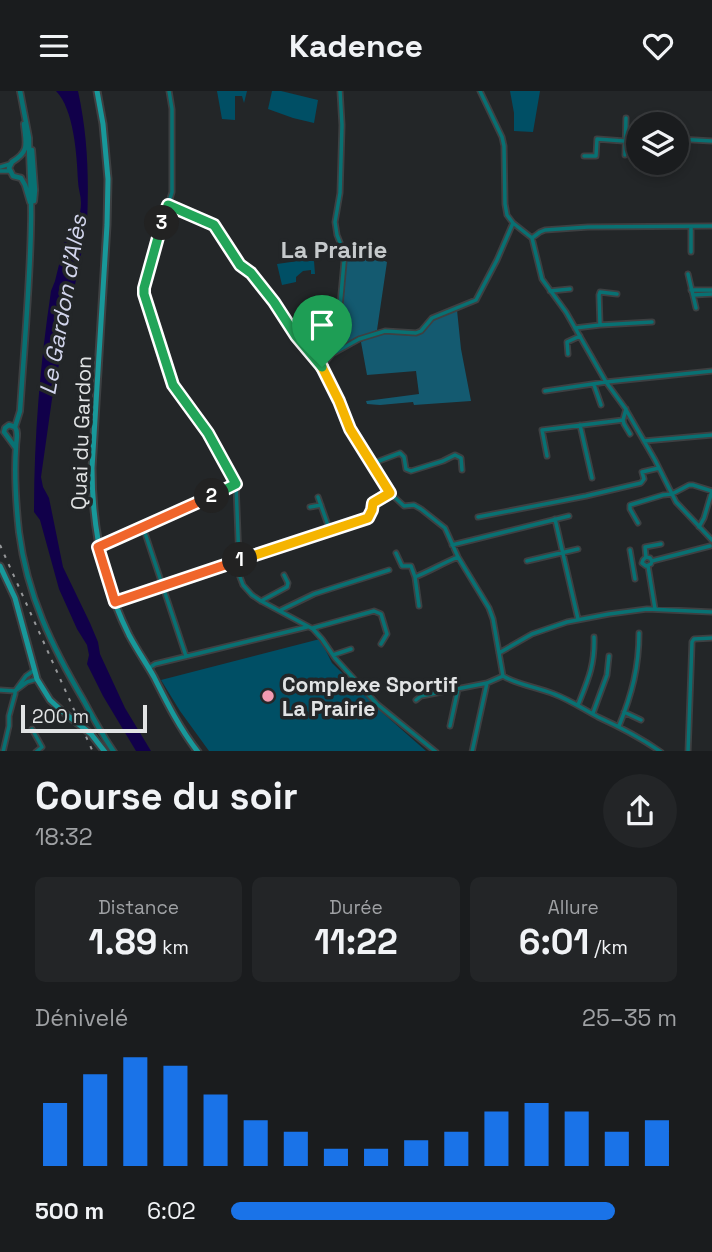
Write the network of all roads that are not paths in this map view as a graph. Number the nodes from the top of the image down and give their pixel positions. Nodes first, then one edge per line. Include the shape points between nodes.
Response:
1 (19, 91) edge
2 (97, 91) edge
3 (169, 91) edge
4 (340, 91) edge
5 (480, 91) edge
6 (626, 118) dead end
7 (29, 138) junction
8 (689, 140) edge
9 (625, 141) junction
10 (712, 141) edge
11 (625, 155) dead end
12 (584, 156) dead end
13 (19, 158) junction
14 (10, 168) junction
15 (0, 169) edge
16 (29, 169) junction
17 (21, 178) junction
18 (168, 205) junction
19 (32, 210) junction
20 (513, 223) junction
21 (712, 226) edge
22 (691, 227) junction
23 (532, 238) junction
24 (691, 252) dead end
25 (688, 274) dead end
26 (569, 289) dead end
27 (550, 291) junction
28 (712, 292) edge
29 (692, 293) junction
30 (617, 294) dead end
31 (696, 309) dead end
32 (652, 322) dead end
33 (600, 325) junction
34 (575, 328) junction
35 (580, 336) junction
36 (332, 354) junction
37 (568, 354) dead end
38 (322, 367) junction
39 (712, 371) edge
40 (606, 383) junction
41 (594, 385) junction
42 (545, 391) dead end
43 (601, 404) dead end
44 (626, 409) junction
45 (623, 419) junction
46 (580, 425) junction
47 (16, 426) junction
48 (629, 434) dead end
49 (712, 435) edge
50 (17, 436) junction
51 (9, 439) junction
52 (644, 441) junction
53 (16, 447) junction
54 (547, 456) dead end
55 (371, 464) junction
56 (659, 468) junction
57 (462, 470) dead end
58 (592, 478) dead end
59 (236, 484) junction
60 (712, 491) edge
61 (390, 493) junction
62 (672, 494) junction
63 (318, 497) dead end
64 (321, 505) junction
65 (310, 507) dead end
66 (569, 516) dead end
67 (478, 517) dead end
68 (555, 519) junction
69 (638, 523) dead end
70 (143, 527) junction
71 (699, 527) junction
72 (330, 531) junction
73 (712, 540) edge
74 (661, 544) dead end
75 (452, 545) junction
76 (98, 547) junction
77 (711, 548) edge
78 (578, 549) dead end
79 (630, 550) dead end
80 (562, 552) junction
81 (396, 553) dead end
82 (458, 557) junction
83 (646, 557) junction
84 (239, 561) junction
85 (527, 561) dead end
86 (652, 561) junction
87 (642, 563) junction
88 (633, 565) junction
89 (0, 566) edge
90 (648, 566) junction
91 (389, 570) dead end
92 (284, 575) dead end
93 (415, 577) junction
94 (635, 579) dead end
95 (162, 586) junction
96 (261, 601) junction
97 (115, 602) junction
98 (419, 606) dead end
99 (655, 609) junction
100 (281, 610) junction
101 (712, 612) edge
102 (578, 620) junction
103 (311, 627) junction
104 (639, 633) dead end
105 (594, 637) dead end
106 (712, 638) edge
107 (381, 644) dead end
108 (351, 649) dead end
109 (499, 653) junction
110 (332, 655) junction
111 (186, 656) junction
112 (609, 656) dead end
113 (148, 668) junction
114 (33, 671) junction
115 (503, 676) junction
116 (37, 679) junction
117 (487, 683) junction
118 (458, 689) junction
119 (0, 690) edge
120 (15, 691) junction
121 (416, 700) dead end
122 (578, 705) junction
123 (625, 712) junction
124 (593, 713) junction
125 (641, 720) dead end
126 (450, 726) dead end
127 (619, 726) junction
128 (32, 729) dead end
129 (43, 749) edge
130 (112, 750) edge
131 (3, 751) edge
132 (36, 751) edge
133 (105, 751) edge
134 (198, 751) edge
135 (436, 751) edge
136 (472, 751) edge
137 (661, 751) edge
138 (688, 751) edge

1 - 7 street
1 - 13 street via 26,146
2 - 76 main road, Quai du Gardon via 108,179 92,468
3 - 18 street via 172,192
4 - 36 street via 340,193 335,222 344,262
5 - 20 street via 502,137 505,210
6 - 9 street
7 - 16 street
7 - 19 street via 35,190
8 - 10 street
9 - 11 street
9 - 12 street via 597,139 596,156
13 - 14 street
13 - 16 street via 26,160
14 - 15 street
14 - 17 street
16 - 17 street
16 - 19 street
17 - 19 street
18 - 38 street via 214,225 240,265 251,273
18 - 59 street via 144,294 173,385 208,433
19 - 47 street
20 - 23 street
20 - 36 street via 477,300 432,318 421,331 377,333
21 - 22 street
22 - 23 street via 587,227 545,230
22 - 24 street
23 - 27 street via 542,279
25 - 29 street
26 - 27 street
27 - 34 street
28 - 29 street
29 - 31 street
30 - 33 street via 598,295
32 - 33 street
33 - 34 street
34 - 35 street
35 - 37 street via 567,342
35 - 40 street
36 - 38 street
38 - 55 street
39 - 40 street
40 - 41 street
40 - 44 street
41 - 42 street
41 - 43 street
44 - 45 street
44 - 52 street
45 - 46 street
45 - 48 street
46 - 54 street via 542,430
46 - 58 street
47 - 50 street
47 - 51 street via 5,428
49 - 52 street
50 - 51 street
50 - 53 street
51 - 53 street
52 - 56 street
53 - 130 street via 20,535 35,601 57,654
55 - 57 street via 400,453 411,471 455,455 461,458
55 - 61 street
56 - 62 street
56 - 67 street via 642,472 641,483
59 - 70 street
59 - 84 street
60 - 62 street via 692,485
60 - 71 street
61 - 72 street via 373,503 368,518
61 - 75 street via 445,528
62 - 69 street via 630,505
62 - 71 street
63 - 64 street
64 - 65 street
64 - 72 street
66 - 68 street
68 - 75 street
68 - 80 street
70 - 76 street
70 - 95 street
71 - 73 street
72 - 84 street
73 - 77 street
74 - 83 street via 645,547
75 - 82 street
76 - 97 main road, Quai du Gardon
77 - 86 street
78 - 80 street
79 - 88 street
80 - 85 street
80 - 102 street
81 - 93 street via 402,566 411,566
82 - 93 street
82 - 109 street via 489,608
83 - 86 street
83 - 87 street
84 - 95 street
84 - 96 street via 243,585
86 - 90 street
87 - 88 street
87 - 90 street
88 - 94 street
89 - 114 main road via 15,598
90 - 99 street
91 - 100 street via 314,594
92 - 96 street via 287,587
93 - 98 street
95 - 97 street
95 - 111 street
96 - 100 street
97 - 113 main road, Quai du Gardon
99 - 101 street
99 - 102 street
100 - 103 street
102 - 109 street via 533,634
103 - 107 street via 374,611 381,614 387,634
103 - 110 street
103 - 111 street
104 - 123 street via 639,656
105 - 122 street via 592,671
106 - 138 street via 692,642
108 - 110 street
109 - 115 street
110 - 135 street via 377,704
111 - 113 street
112 - 124 street
113 - 134 main road, Quai du Gardon
114 - 116 main road
114 - 120 street
115 - 117 street
115 - 122 street
116 - 120 street
116 - 133 main road, bridge via 50,700
117 - 118 street
117 - 136 street
118 - 121 street
118 - 126 street
119 - 120 street
120 - 131 street
122 - 124 street
123 - 125 street
123 - 127 street
124 - 127 street
127 - 137 street
128 - 129 street
129 - 132 street

